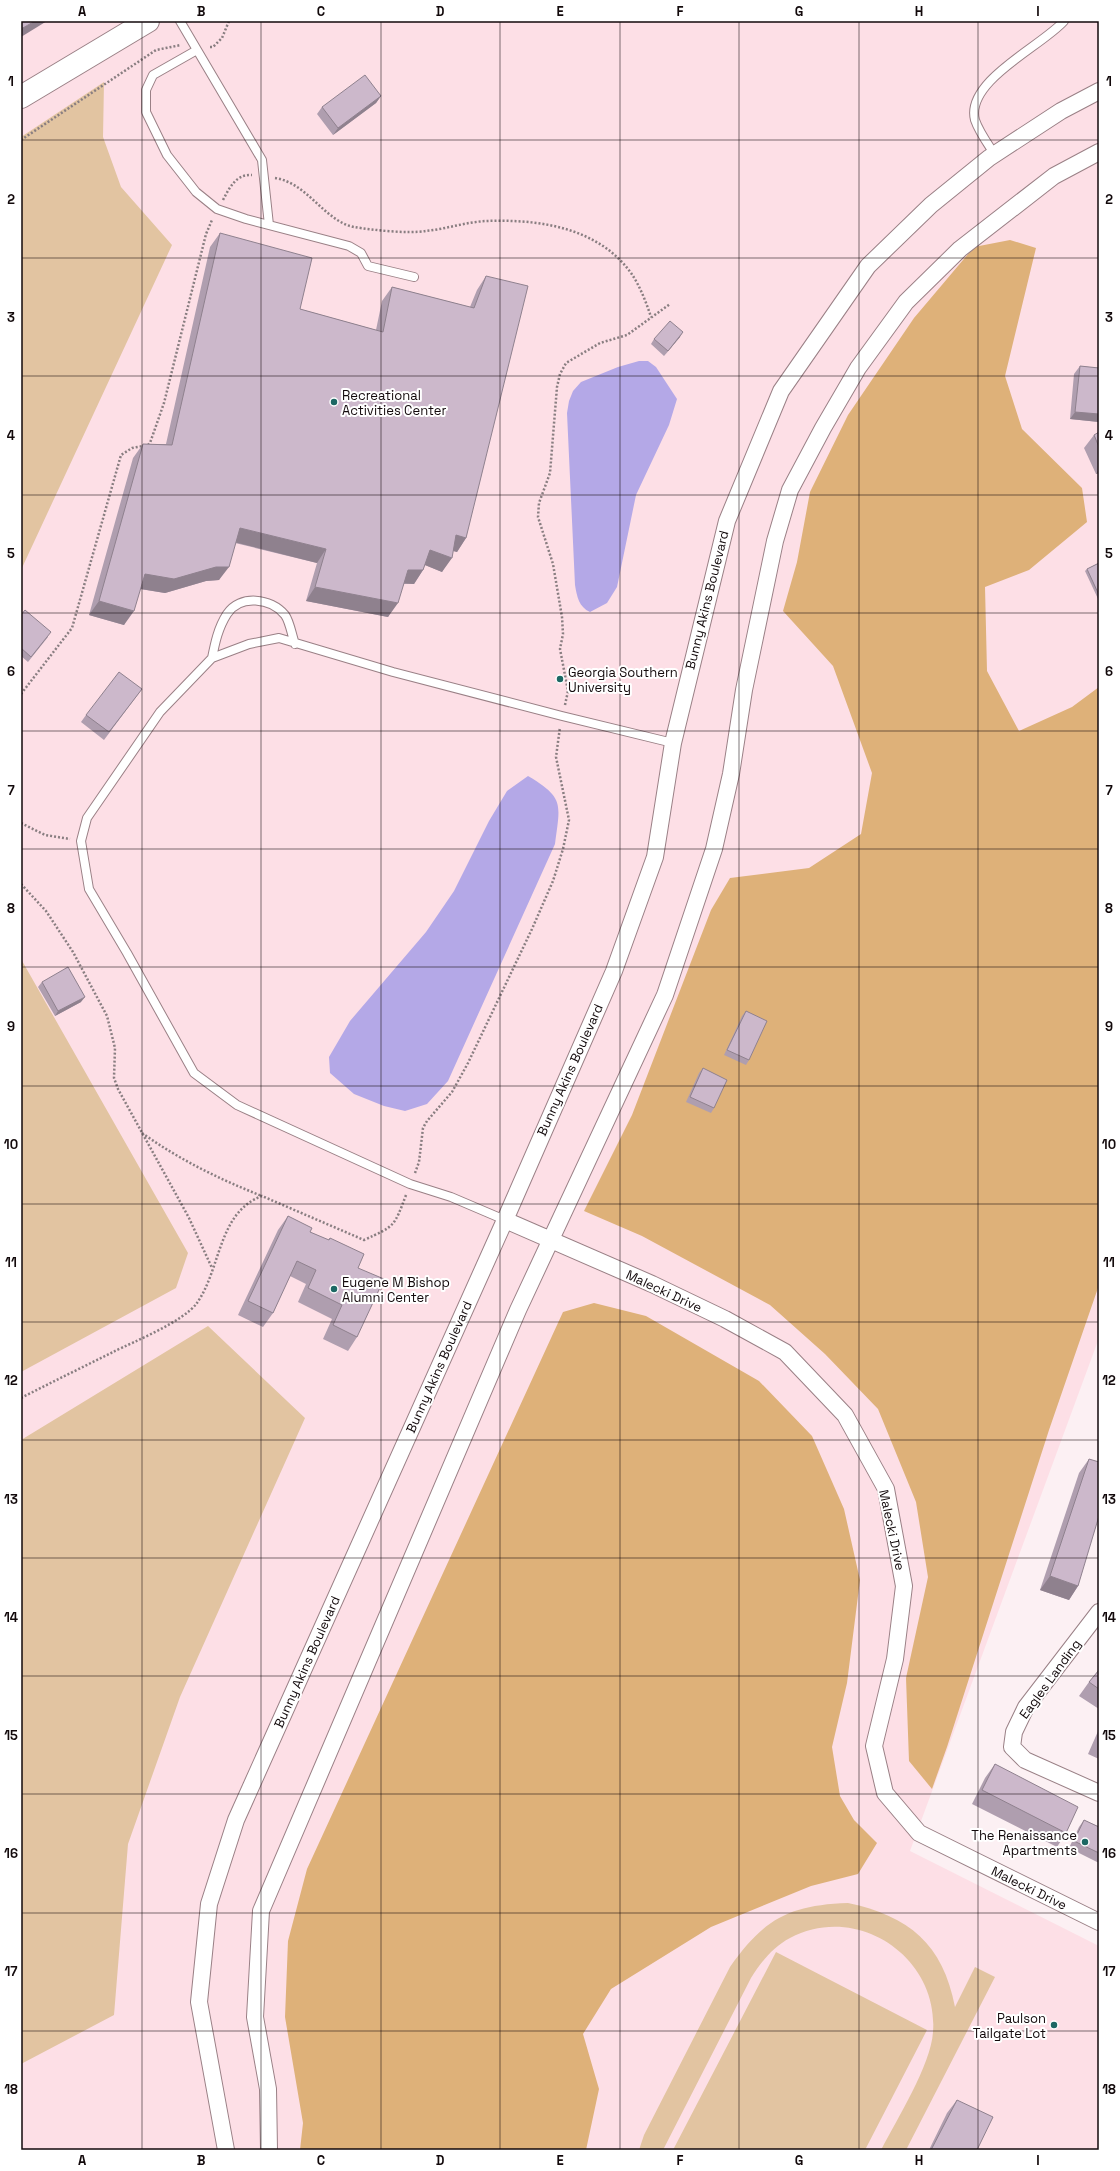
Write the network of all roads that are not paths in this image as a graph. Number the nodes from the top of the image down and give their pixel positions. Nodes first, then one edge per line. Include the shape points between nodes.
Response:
1 (148, 21) edge
2 (180, 21) edge
3 (1064, 21) edge
4 (195, 48) junction
5 (1099, 91) edge
6 (21, 97) edge
7 (1099, 152) edge
8 (995, 155) junction
9 (269, 225) junction
10 (414, 277) dead end
11 (295, 644) junction
12 (212, 658) junction
13 (673, 742) junction
14 (505, 1220) junction
15 (551, 1241) junction
16 (1099, 1612) edge
17 (1099, 1793) edge
18 (1099, 1922) edge
19 (226, 2150) edge
20 (269, 2150) edge

1 - 6 street
2 - 4 lane
3 - 8 lane via 1051,35 997,74 977,98 975,120
4 - 9 lane via 262,160
4 - 9 lane via 153,75 146,90 146,112 167,154 196,192 217,209
5 - 8 street, Bunny Akins Boulevard via 1061,111
7 - 15 street via 1054,176 960,248 906,302 858,368 790,490 775,541 744,690 731,774 714,849 665,995
8 - 13 street, Bunny Akins Boulevard via 931,205 868,266 781,391 727,521
9 - 10 lane via 349,246 361,253 368,266
11 - 12 lane via 278,638 249,644
11 - 12 lane via 286,617 275,605 256,600 238,604 227,613 218,632
11 - 13 lane via 346,660
12 - 14 lane via 160,712 87,818 81,841 89,889 128,953 194,1074 237,1105 410,1184 451,1197
13 - 14 street, Bunny Akins Boulevard via 655,857 614,971
14 - 15 street, Malecki Drive
14 - 19 street, Bunny Akins Boulevard via 236,1820 209,1904 199,2002
15 - 18 street, Malecki Drive via 719,1316 785,1352 845,1415 886,1489 904,1586 895,1659 874,1746 885,1793 919,1833
15 - 20 street via 518,1310 261,1912 255,2017 268,2089
16 - 17 street, Eagles Landing via 1026,1707 1014,1732 1012,1747 1025,1760

